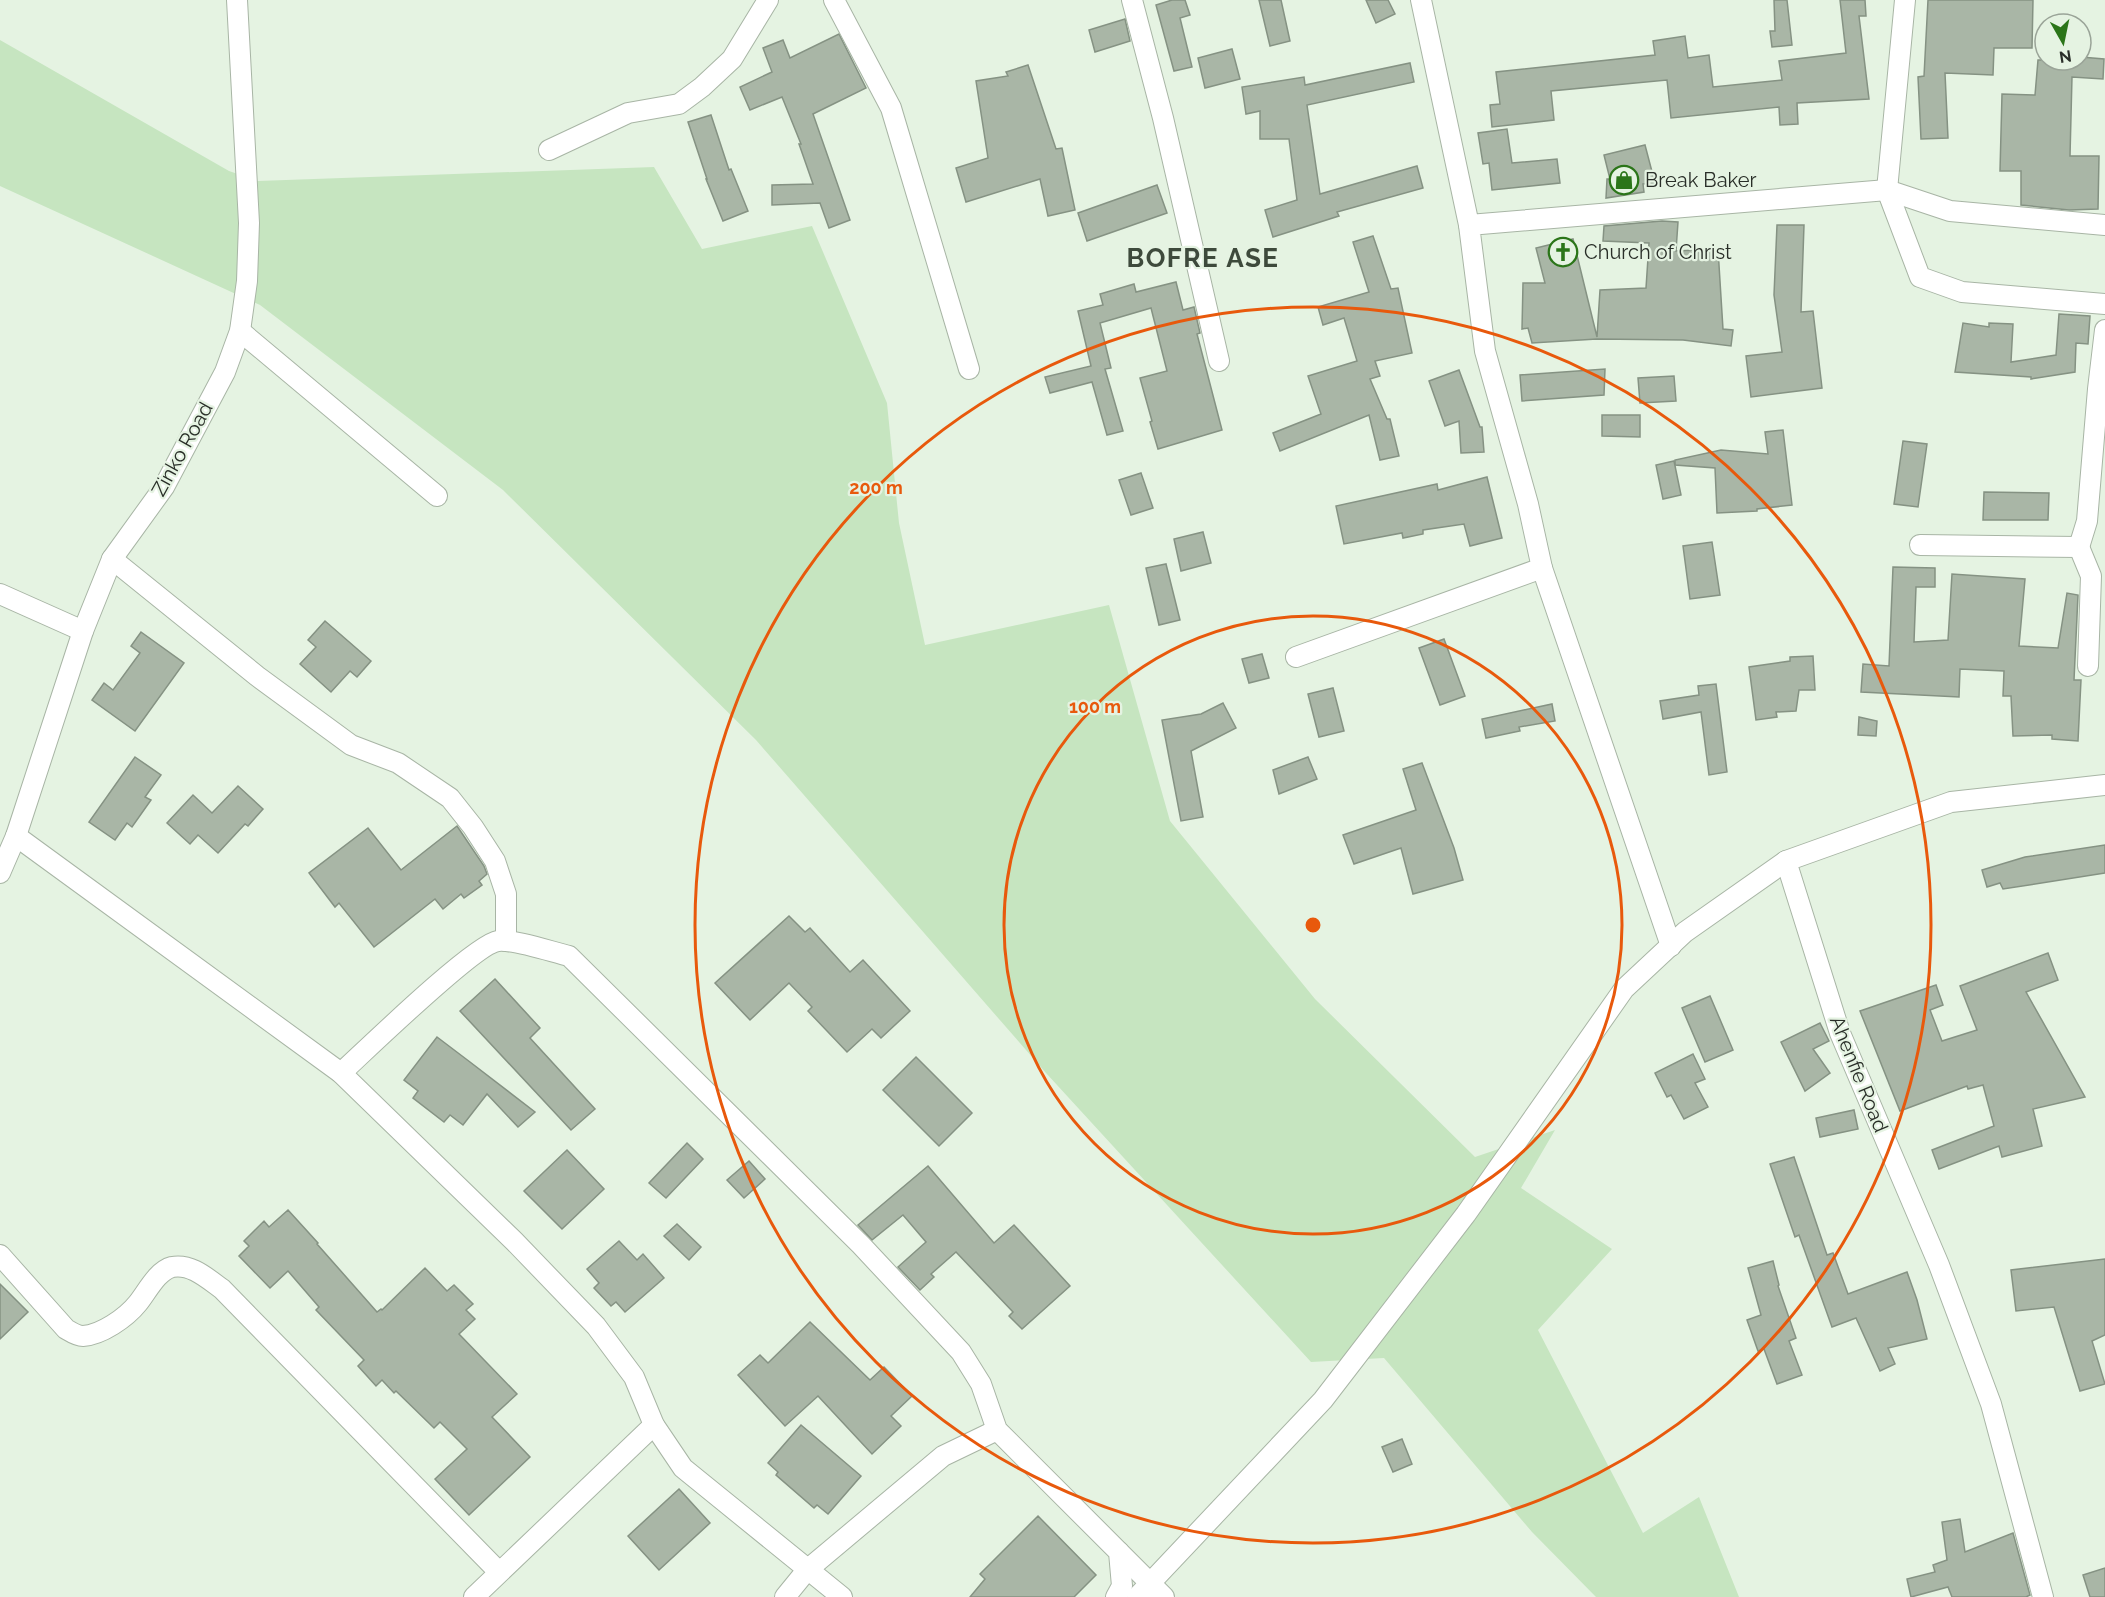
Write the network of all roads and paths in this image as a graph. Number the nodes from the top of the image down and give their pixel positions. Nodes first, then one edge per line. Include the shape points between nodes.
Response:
1 (237, 0) edge
2 (768, 0) edge
3 (834, 0) edge
4 (1132, 0) edge
5 (1421, 0) edge
6 (1905, 0) edge
7 (549, 150) dead end
8 (1887, 190) junction
9 (1469, 225) junction
10 (2105, 225) edge
11 (2105, 304) edge
12 (240, 330) junction
13 (2105, 330) edge
14 (1219, 361) dead end
15 (969, 369) dead end
16 (437, 496) dead end
17 (1920, 545) dead end
18 (2079, 547) junction
19 (112, 559) junction
20 (1542, 568) junction
21 (0, 594) edge
22 (83, 631) junction
23 (1296, 657) dead end
24 (2088, 666) dead end
25 (2105, 785) edge
26 (16, 836) junction
27 (1786, 861) junction
28 (0, 873) edge
29 (507, 941) junction
30 (1671, 946) junction
31 (341, 1073) junction
32 (0, 1255) edge
33 (654, 1425) junction
34 (997, 1430) junction
35 (1119, 1552) junction
36 (807, 1570) junction
37 (499, 1572) junction
38 (1144, 1590) edge
39 (474, 1597) edge
40 (785, 1597) edge
41 (842, 1597) edge
42 (1116, 1597) edge
43 (1164, 1597) edge
44 (2043, 1597) edge

1 - 12 street, Zinko Road via 249,223
2 - 7 street via 732,59 679,104 628,113
3 - 15 street via 891,108
4 - 14 street
5 - 9 street
6 - 8 street
8 - 9 street
8 - 10 street via 1950,211
8 - 11 street via 1920,277 1962,292
9 - 20 street via 1485,351
12 - 16 street
12 - 19 street, Zinko Road via 225,372 164,487
13 - 18 street via 2087,520
17 - 18 street
18 - 24 street via 2091,576
19 - 22 street, Zinko Road
19 - 29 street via 257,676 351,745 398,763 450,798 495,861 506,894
20 - 23 street
20 - 30 street
21 - 22 street
22 - 26 street, Zinko Road
25 - 27 street via 1951,802
26 - 28 street, Zinko Road
26 - 31 street
27 - 30 street
27 - 44 street, Ahenfie Road via 1840,1033 1939,1265 1991,1404
29 - 31 street via 495,941 468,959
29 - 34 street via 569,956 853,1236 961,1352 981,1384
30 - 38 street via 1624,989 1466,1214 1323,1400
31 - 33 street via 596,1326 634,1377
32 - 37 street via 66,1329 80,1336 94,1334 114,1323 135,1307 161,1273 172,1267 189,1268 207,1278
33 - 36 street via 683,1468
33 - 37 street
34 - 35 street
34 - 36 street via 943,1456
35 - 38 street
35 - 42 street via 1122,1586
36 - 40 street
36 - 41 street
37 - 39 street
38 - 43 street

